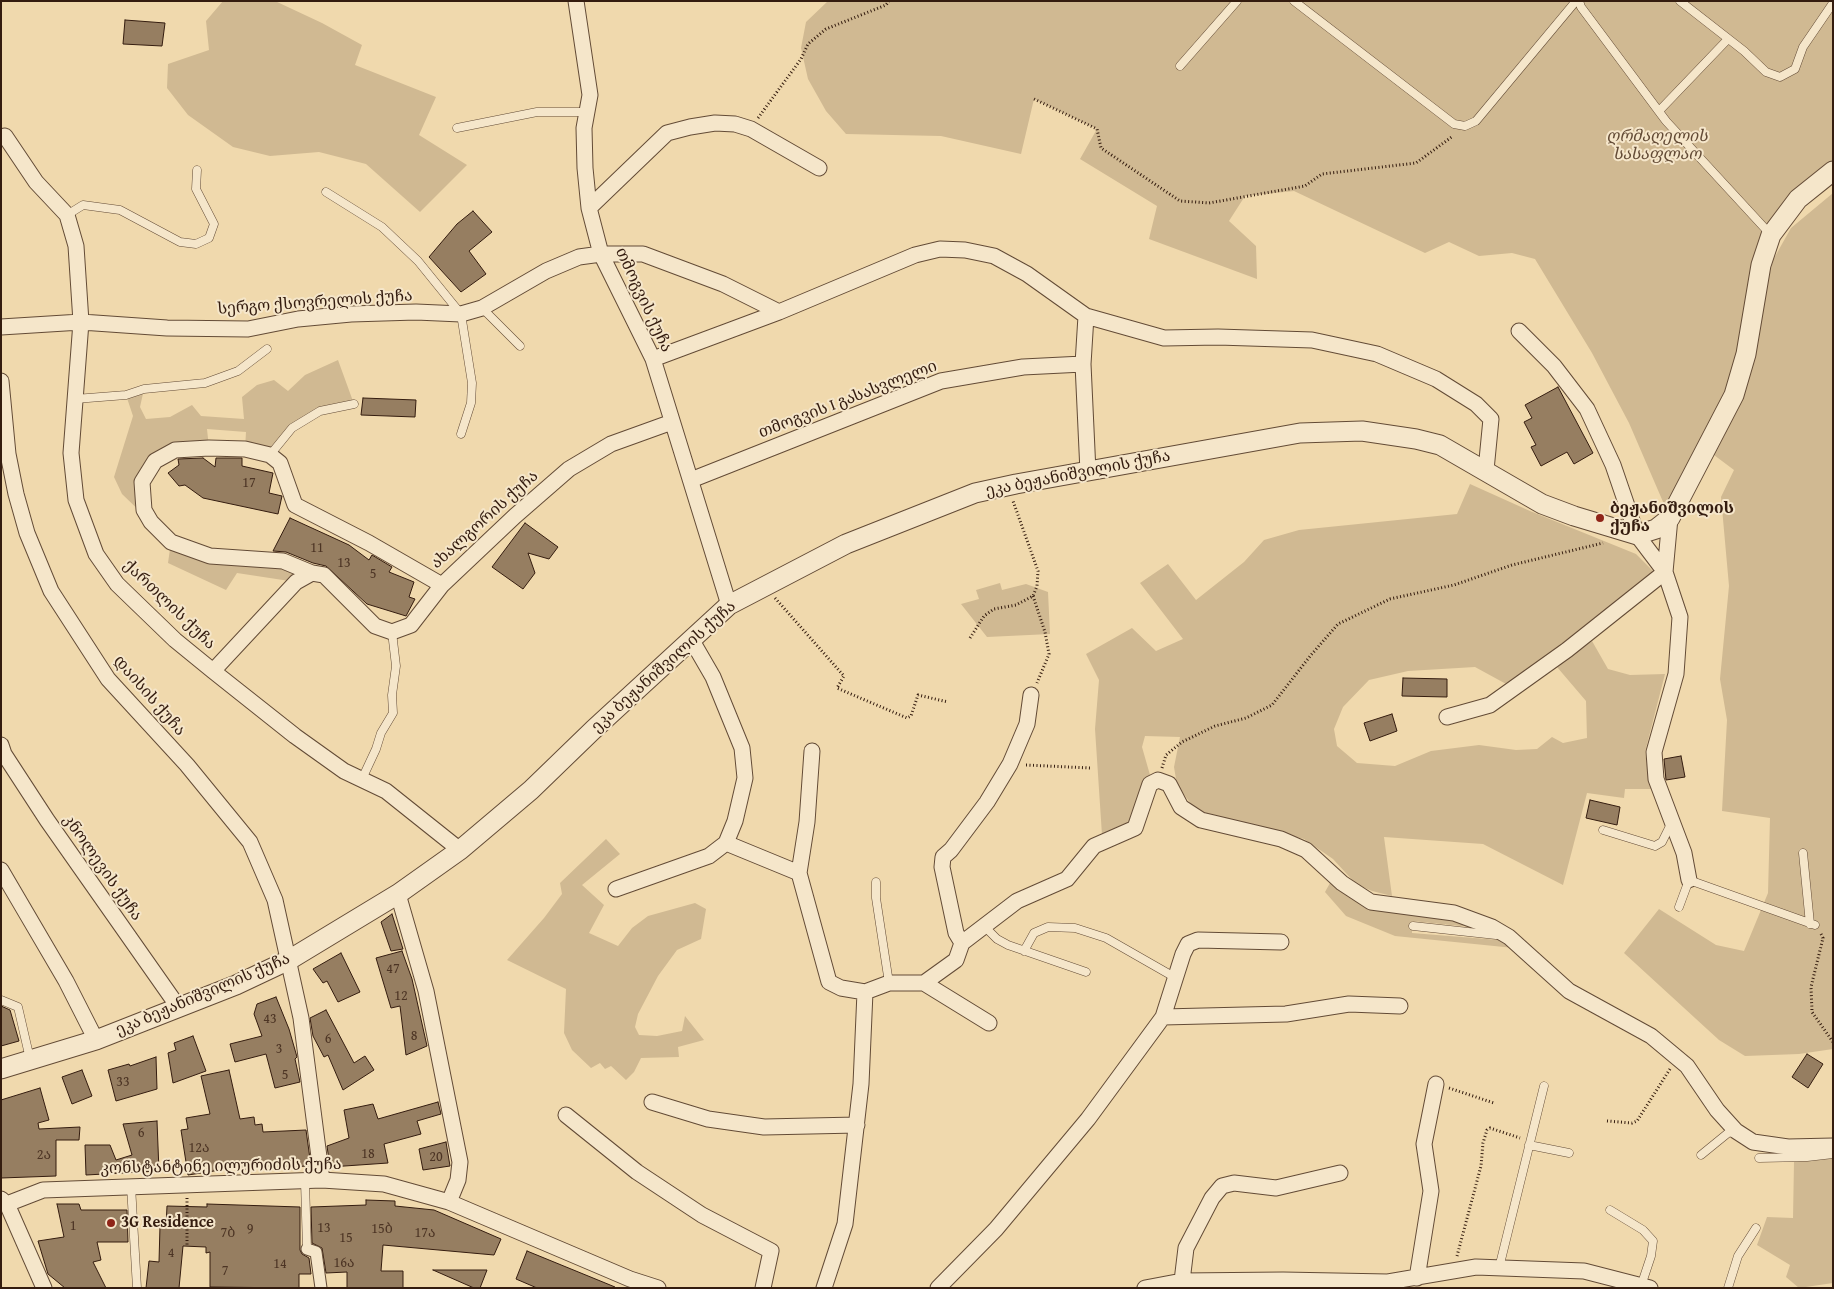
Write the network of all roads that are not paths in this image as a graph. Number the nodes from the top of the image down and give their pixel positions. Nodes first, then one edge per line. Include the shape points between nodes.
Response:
1 (576, 1) edge
2 (1237, 1) edge
3 (1294, 1) edge
4 (1577, 1) edge
5 (1680, 1) edge
6 (1833, 3) edge
7 (1728, 39) junction
8 (1180, 66) dead end
9 (1659, 111) junction
10 (587, 112) junction
11 (457, 128) dead end
12 (5, 136) dead end
13 (818, 168) dead end
14 (197, 170) dead end
15 (1833, 171) edge
16 (326, 192) dead end
17 (589, 208) junction
18 (66, 215) junction
19 (1772, 235) junction
20 (601, 254) junction
21 (482, 308) junction
22 (780, 312) junction
23 (461, 314) junction
24 (1086, 316) junction
25 (81, 322) junction
26 (1, 327) edge
27 (1519, 331) dead end
28 (520, 346) dead end
29 (267, 349) dead end
30 (654, 359) junction
31 (1083, 364) junction
32 (1, 380) edge
33 (75, 399) junction
34 (354, 404) dead end
35 (672, 422) junction
36 (461, 434) dead end
37 (270, 455) junction
38 (1486, 470) junction
39 (1088, 472) junction
40 (691, 480) junction
41 (1670, 518) junction
42 (1637, 535) junction
43 (1665, 572) junction
44 (312, 573) junction
45 (442, 585) junction
46 (729, 605) junction
47 (392, 632) junction
48 (691, 639) junction
49 (213, 671) junction
50 (1031, 695) road end
51 (1447, 717) dead end
52 (1, 745) edge
53 (812, 751) dead end
54 (362, 779) junction
55 (1672, 822) junction
56 (1603, 830) dead end
57 (726, 843) junction
58 (460, 850) junction
59 (1803, 853) dead end
60 (1, 870) edge
61 (799, 873) junction
62 (1689, 880) junction
63 (876, 882) dead end
64 (616, 889) dead end
65 (398, 894) junction
66 (1680, 907) dead end
67 (984, 926) junction
68 (1413, 926) dead end
69 (1281, 942) dead end
70 (962, 943) junction
71 (1515, 943) junction
72 (1024, 950) junction
73 (289, 960) junction
74 (1086, 972) dead end
75 (1176, 978) junction
76 (889, 983) junction
77 (924, 983) junction
78 (865, 992) junction
79 (1, 1000) edge
80 (1400, 1006) dead end
81 (179, 1008) junction
82 (1164, 1017) junction
83 (989, 1023) dead end
84 (96, 1040) junction
85 (30, 1061) junction
86 (1, 1069) edge
87 (1436, 1084) road end
88 (1544, 1086) dead end
89 (652, 1102) dead end
90 (566, 1115) dead end
91 (857, 1125) junction
92 (1736, 1131) junction
93 (1529, 1143) junction
94 (1833, 1146) edge
95 (1569, 1153) dead end
96 (1833, 1154) edge
97 (1701, 1155) dead end
98 (1759, 1158) dead end
99 (1340, 1173) dead end
100 (322, 1180) junction
101 (305, 1181) junction
102 (131, 1186) junction
103 (4, 1202) edge
104 (449, 1202) junction
105 (1610, 1210) dead end
106 (1756, 1228) dead end
107 (307, 1249) joint
108 (1500, 1268) junction
109 (1417, 1278) junction
110 (1182, 1282) junction
111 (1646, 1287) edge
112 (44, 1288) edge
113 (137, 1288) edge
114 (322, 1288) edge
115 (658, 1288) edge
116 (763, 1288) edge
117 (824, 1288) edge
118 (938, 1288) edge
119 (1145, 1288) edge
120 (1728, 1288) edge

1 - 10 street, თმოგვის ქუჩა via 590,95
2 - 8 lane
3 - 4 lane via 1454,124 1465,126 1476,121
4 - 9 lane
5 - 7 lane
6 - 7 lane via 1803,47 1795,69 1780,77 1766,72
7 - 9 lane
9 - 19 lane
10 - 11 lane via 538,112
10 - 17 street, თმოგვის ქუჩა via 584,168
12 - 18 street, ქართლის ქუჩა via 36,182
13 - 17 street via 751,129 715,123 667,133
14 - 18 lane via 196,189 214,224 209,238 196,244 180,242 120,210 83,205
15 - 19 street via 1798,200
16 - 23 lane via 382,226 418,261
17 - 20 street, თმოგვის ქუჩა
18 - 25 street, ქართლის ქუჩა via 76,246
19 - 41 street via 1761,265 1746,354 1734,395
20 - 21 street, სერგო ქსოვრელის ქუჩა via 579,257 546,271
20 - 22 street, სერგო ქსოვრელის ქუჩა via 643,254 723,284
20 - 30 street, თმოგვის ქუჩა
21 - 23 street, სერგო ქსოვრელის ქუჩა
21 - 28 lane
22 - 24 street via 915,255 940,249 994,256 1027,274
22 - 30 street
23 - 25 street, სერგო ქსოვრელის ქუჩა via 351,314 298,319 248,329
23 - 36 lane via 472,403
24 - 31 street
24 - 38 street via 1164,338 1312,340 1377,354 1436,379 1476,404 1491,419
25 - 26 street, სერგო ქსოვრელის ქუჩა
25 - 33 street, ქართლის ქუჩა
27 - 42 street via 1554,366 1587,409 1613,465
29 - 33 lane via 238,371 205,382 126,395
30 - 35 street, თმოგვის ქუჩა
31 - 39 street
31 - 40 street, თმოგვის I გასასვლელი via 1023,367 941,381
32 - 73 street, დაისის ქუჩა via 8,454 16,494 26,532 51,592 108,679 187,765 250,842 275,900
33 - 49 street, ქართლის ქუჩა via 71,453 76,500 96,554 117,584 175,640
34 - 37 lane via 320,411 292,428
35 - 40 street, თმოგვის ქუჩა
35 - 45 street, ახალგორის ქუჩა via 611,444 568,469
37 - 44 street via 245,449 175,450 155,460 142,482 144,510 150,522 171,542 210,556 283,561
37 - 45 street, ახალგორის ქუჩა via 280,463 295,505
38 - 39 street, ეკა ბეჟანიშვილის ქუჩა via 1440,445 1362,431 1300,433
38 - 42 street, ეკა ბეჟანიშვილის ქუჩა via 1542,504
39 - 46 street, ეკა ბეჟანიშვილის ქუჩა via 975,493 846,544
40 - 46 street, თმოგვის ქუჩა
41 - 42 street via 1656,529
41 - 43 street
42 - 43 street
43 - 51 street via 1490,705
43 - 55 street via 1680,617 1676,674 1654,752 1656,779
44 - 47 street via 324,575 375,626
44 - 49 street via 296,582
45 - 47 street via 411,625
46 - 48 street, ეკა ბეჟანიშვილის ქუჩა
47 - 54 lane via 396,666 392,686 393,713 380,733
48 - 57 street via 713,677 742,748 745,778
48 - 58 street, ეკა ბეჟანიშვილის ქუჩა via 531,790
49 - 54 street, ქართლის ქუჩა via 295,736 344,771
50 - 70 street via 1027,724 1010,764 987,802 943,858 942,867 956,933
52 - 81 street, კნოლევის ქუჩა via 47,820
53 - 61 street via 807,822
54 - 58 street, ქართლის ქუჩა via 386,791
55 - 56 lane via 1662,842 1655,846
55 - 62 street via 1684,853
57 - 61 street
57 - 64 street via 709,856
58 - 65 street, ეკა ბეჟანიშვილის ქუჩა
59 - 62 lane via 1813,925
60 - 84 street via 62,973
61 - 78 street via 829,982 841,988
62 - 66 lane
63 - 76 lane
65 - 73 street, ეკა ბეჟანიშვილის ქუჩა
65 - 104 street via 426,991 460,1162 458,1180
67 - 70 street
67 - 71 street via 1017,901 1067,879 1094,846 1135,828 1150,784 1158,780 1169,784 1181,807 1201,820 1280,839 1306,850 1342,883 1371,902 1454,913 1492,927
67 - 72 lane via 997,939
68 - 71 lane via 1486,933
69 - 75 street via 1198,940 1188,944
70 - 77 street via 956,960
71 - 92 street via 1569,991 1651,1036 1687,1066 1717,1110
72 - 74 lane
72 - 75 lane via 1034,932 1048,927 1075,928 1106,938
73 - 81 street, ეკა ბეჟანიშვილის ქუჩა
73 - 100 street, დაისის ქუჩა via 301,1018
75 - 82 street
76 - 77 street
76 - 78 street
77 - 83 street
78 - 91 street
79 - 85 lane via 18,1007
80 - 82 street via 1349,1004 1286,1014
81 - 84 street, ეკა ბეჟანიშვილის ქუჩა
82 - 118 street via 1088,1119 996,1229
84 - 85 street, ეკა ბეჟანიშვილის ქუჩა
85 - 86 street, ეკა ბეჟანიშვილის ქუჩა
87 - 109 street via 1424,1144 1431,1192
88 - 93 lane
89 - 91 street via 708,1119 764,1127
90 - 116 street via 638,1172 686,1204 771,1251
91 - 117 street via 845,1224
92 - 94 street via 1753,1142 1788,1147
92 - 97 lane via 1728,1133
93 - 95 lane
93 - 108 lane
96 - 98 lane
99 - 110 street via 1276,1188 1234,1183 1222,1186 1212,1198 1186,1248
100 - 101 street, კონსტანტინე ილურიძის ქუჩა
100 - 104 street, კონსტანტინე ილურიძის ქუჩა via 384,1184
101 - 102 street, კონსტანტინე ილურიძის ქუჩა
101 - 107 lane
102 - 103 street, კონსტანტინე ილურიძის ქუჩა via 43,1190
102 - 113 lane
103 - 112 street, კონსტანტინე ილურიძის ქუჩა
104 - 115 street, კონსტანტინე ილურიძის ქუჩა
105 - 111 lane via 1643,1230 1653,1241
106 - 120 lane via 1738,1256
107 - 114 street via 316,1252
108 - 109 street via 1476,1267
108 - 111 street via 1584,1271
109 - 110 street via 1388,1282
110 - 119 street

